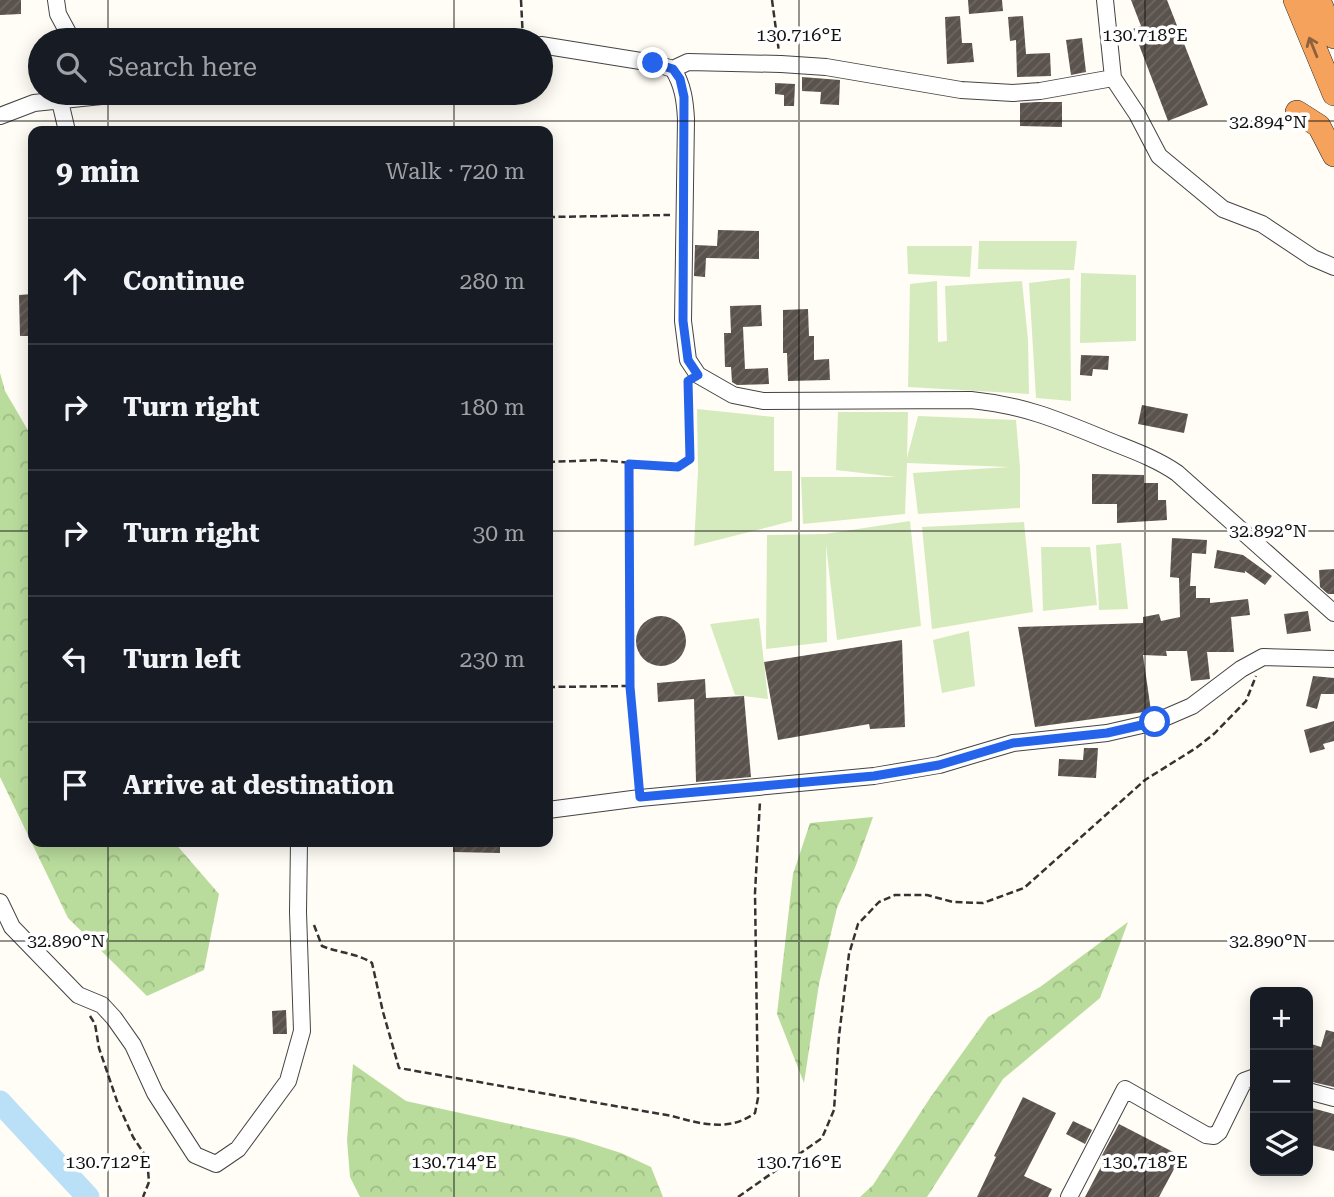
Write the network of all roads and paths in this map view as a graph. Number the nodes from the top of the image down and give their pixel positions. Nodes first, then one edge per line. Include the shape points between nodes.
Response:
1 (56, 0) edge
2 (521, 0) edge
3 (772, 0) edge
4 (1105, 0) edge
5 (1295, 0) edge
6 (1318, 0) edge
7 (57, 28) edge
8 (66, 28) edge
9 (522, 28) edge
10 (1334, 37) edge
11 (553, 46) edge
12 (781, 64) junction
13 (673, 69) junction
14 (1113, 78) junction
15 (1334, 94) edge
16 (29, 105) edge
17 (61, 105) edge
18 (1297, 112) dead end
19 (0, 117) edge
20 (66, 126) edge
21 (1334, 155) edge
22 (685, 214) junction
23 (553, 217) edge
24 (1334, 267) edge
25 (698, 375) junction
26 (553, 462) edge
27 (629, 464) junction
28 (1334, 613) edge
29 (1263, 657) junction
30 (1334, 659) edge
31 (553, 687) edge
32 (630, 687) junction
33 (761, 788) junction
34 (640, 797) junction
35 (553, 809) edge
36 (299, 847) edge
37 (0, 902) edge
38 (313, 923) dead end
39 (6, 929) edge
40 (78, 995) junction
41 (1250, 1079) edge
42 (1313, 1092) edge
43 (1334, 1098) edge
44 (143, 1197) edge
45 (738, 1197) edge
46 (1069, 1197) edge

1 - 7 street
1 - 8 street
2 - 9 path
3 - 12 path
4 - 14 street
15 -> 5 highway
6 - 10 highway
11 - 13 street
12 - 13 street via 688,62
12 - 14 street via 1013,93
13 - 22 street via 684,97
14 - 24 street via 1159,156 1223,209 1262,225
16 - 19 street
17 - 20 street
18 - 21 highway via 1319,126
22 - 23 path
22 - 25 street via 684,342
25 - 27 path via 688,381 690,459 678,467
25 - 28 street via 733,395 763,401 971,400 1046,415 1159,461 1177,473
26 - 27 path
27 - 32 path
29 - 30 street
29 - 33 street via 1192,706 1155,722 1107,733 1013,743 939,765 887,774
29 - 45 path via 1246,701 1232,717 1196,748 1145,780 1024,888 983,903 895,895 879,902 858,923 849,954 834,1110 822,1138
31 - 32 path
32 - 34 path
33 - 34 street
33 - 38 path via 755,893 758,1098 755,1113 743,1122 702,1124 399,1068 372,963 322,946
34 - 35 street
36 - 40 street via 302,1031 288,1081 238,1149 216,1164 195,1155 114,1018 102,1006
37 - 39 street
39 - 40 street
40 - 44 path via 94,1024 118,1104 147,1158 149,1182
41 - 46 street via 1244,1081 1214,1136 1125,1089
42 - 43 street

